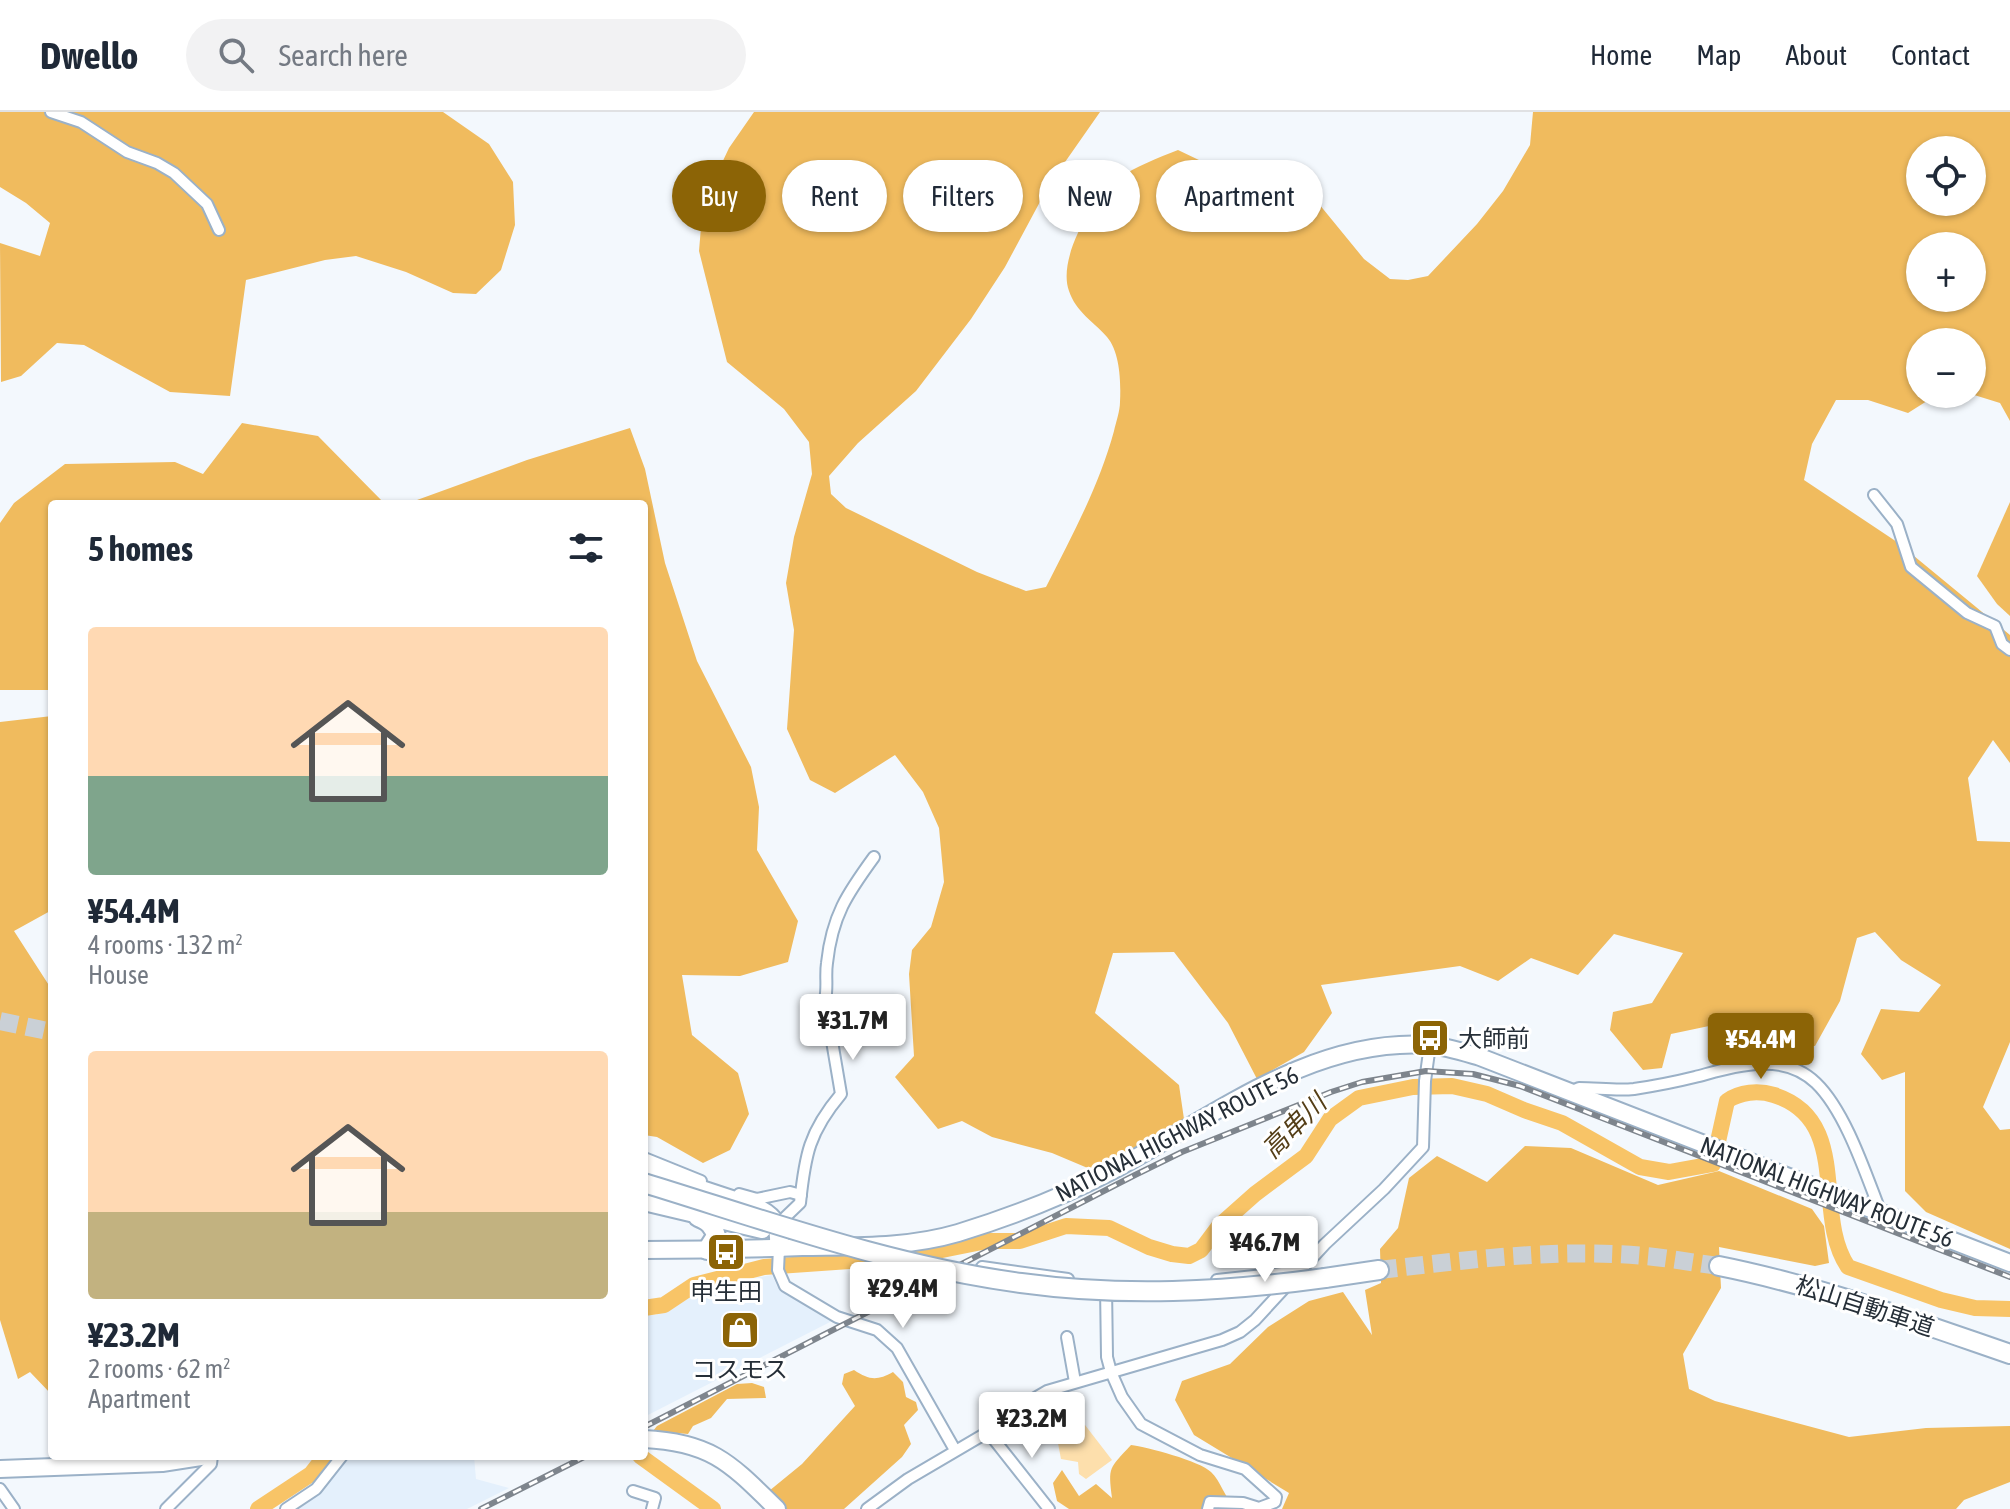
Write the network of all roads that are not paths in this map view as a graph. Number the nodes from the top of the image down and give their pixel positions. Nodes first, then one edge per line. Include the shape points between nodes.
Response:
1 (51, 112) edge
2 (219, 230) dead end
3 (1874, 495) dead end
4 (2010, 650) edge
5 (874, 857) dead end
6 (1430, 1045) junction
7 (1570, 1091) junction
8 (648, 1160) edge
9 (648, 1172) edge
10 (648, 1185) edge
11 (801, 1195) junction
12 (648, 1202) edge
13 (689, 1213) junction
14 (1882, 1215) junction
15 (777, 1242) junction
16 (648, 1250) edge
17 (707, 1250) junction
18 (2010, 1263) edge
19 (1719, 1266) tunnel mouth
20 (982, 1267) dead end
21 (1379, 1270) tunnel mouth
22 (1300, 1271) junction
23 (1106, 1282) junction
24 (1067, 1337) dead end
25 (2010, 1354) edge
26 (1111, 1372) junction
27 (1075, 1382) junction
28 (988, 1432) junction
29 (648, 1439) edge
30 (955, 1450) junction
31 (182, 1460) edge
32 (210, 1460) edge
33 (339, 1460) edge
34 (0, 1469) edge
35 (0, 1489) edge
36 (633, 1491) dead end
37 (14, 1509) edge
38 (166, 1509) edge
39 (286, 1509) edge
40 (652, 1509) edge
41 (777, 1509) edge
42 (867, 1509) edge
43 (1049, 1509) edge
44 (1208, 1509) edge

1 - 2 street via 81,122 127,152 174,173 207,204
3 - 4 street via 1897,524 1911,567 1967,613 1995,626
5 - 11 street via 836,915 825,1000 842,1089 808,1145
6 - 7 main road, NATIONAL HIGHWAY ROUTE 56 via 1480,1057
6 - 15 main road, NATIONAL HIGHWAY ROUTE 56 via 1361,1050 1306,1067 1085,1184 957,1233 897,1246
6 - 22 street via 1423,1147
7 - 14 main road, NATIONAL HIGHWAY ROUTE 56
7 - 14 street via 1632,1089 1743,1065 1783,1064 1804,1072 1834,1107
8 - 11 street via 757,1199
9 - 15 highway via 759,1209 773,1217
10 - 15 highway, bridge
11 - 15 street
12 - 13 highway
13 - 15 highway via 728,1220
13 - 17 highway via 713,1227 715,1242
14 - 18 main road, NATIONAL HIGHWAY ROUTE 56
15 - 17 main road, NATIONAL HIGHWAY ROUTE 56
15 - 21 highway, bridge via 841,1243 936,1267 1054,1287 1159,1292 1241,1288
15 - 30 street via 785,1286 848,1322 877,1330 897,1348
16 - 17 main road, NATIONAL HIGHWAY ROUTE 56
19 - 25 highway, 松山自動車道 via 1827,1292
20 - 23 street
22 - 23 street via 1212,1280
22 - 26 street via 1240,1332
23 - 26 street
24 - 27 street
26 - 27 street
26 - 44 street via 1141,1424 1200,1455 1245,1469 1276,1497 1259,1508 1210,1502
27 - 28 street via 1025,1403
28 - 30 street
28 - 43 street
29 - 41 main road via 686,1443 712,1453
30 - 42 street
31 - 34 main road
32 - 38 street
33 - 39 street via 316,1489
35 - 37 street
36 - 40 street via 655,1498

